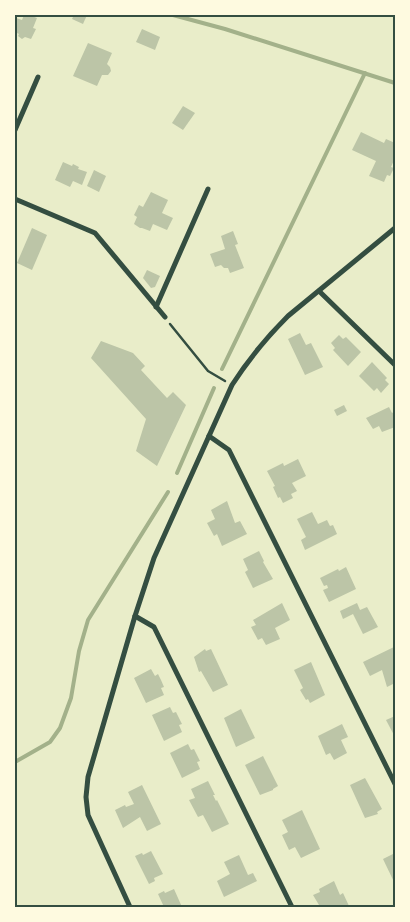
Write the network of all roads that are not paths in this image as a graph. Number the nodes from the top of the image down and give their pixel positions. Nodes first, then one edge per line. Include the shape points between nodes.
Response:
1 (38, 78) dead end
2 (15, 130) edge
3 (208, 189) dead end
4 (15, 199) edge
5 (395, 228) edge
6 (319, 291) junction
7 (156, 307) junction
8 (165, 317) road end
9 (395, 365) edge
10 (209, 436) junction
11 (135, 616) junction
12 (395, 784) edge
13 (130, 907) edge
14 (292, 907) edge

1 - 2 street
3 - 7 street
4 - 7 street via 95,233
5 - 6 street
6 - 9 street
6 - 10 street via 288,316 245,364
7 - 8 street
10 - 11 street via 167,526
10 - 12 street via 229,450
11 - 13 street via 88,778 86,797 88,815
11 - 14 street via 154,627

